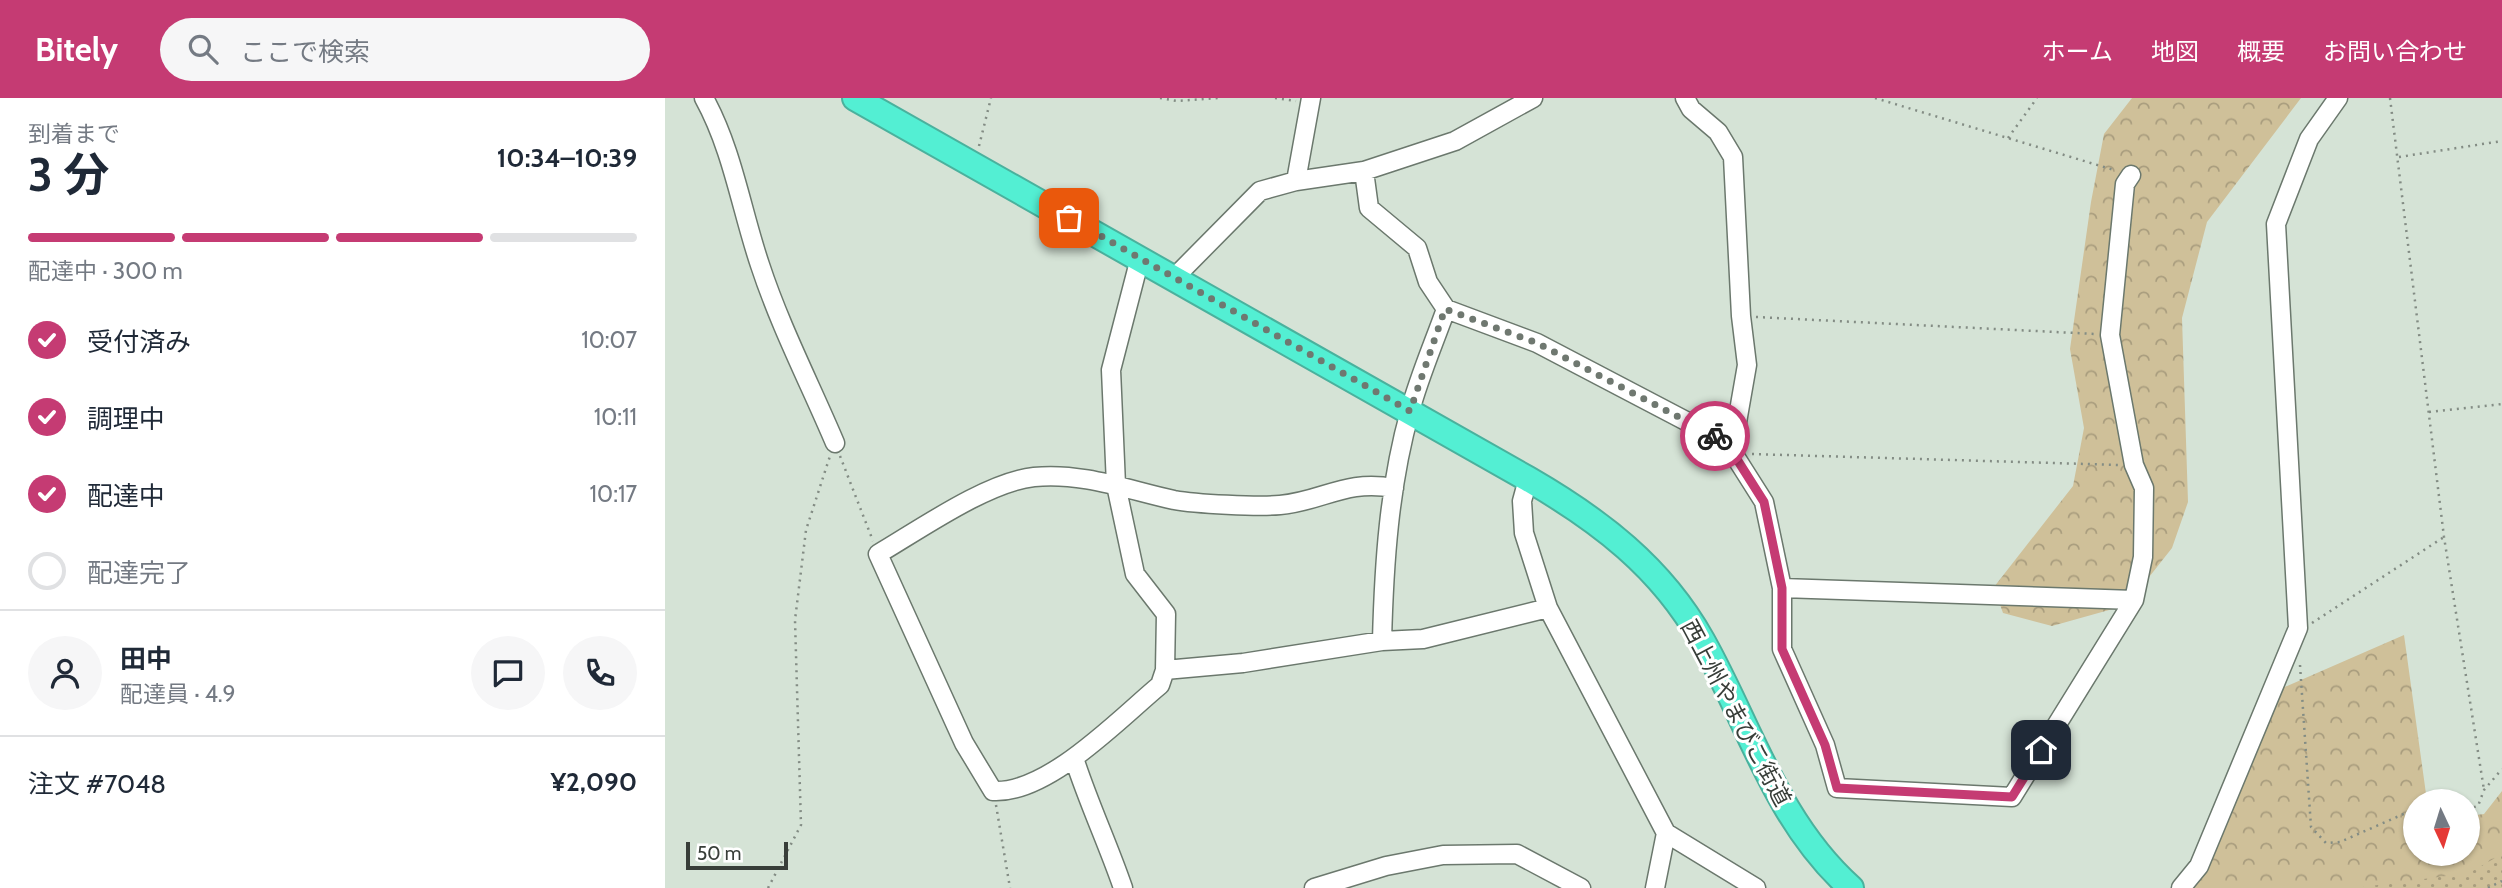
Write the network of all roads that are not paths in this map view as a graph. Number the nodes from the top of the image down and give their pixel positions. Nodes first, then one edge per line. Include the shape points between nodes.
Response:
1 (704, 98) edge
2 (855, 98) edge
3 (1534, 98) edge
4 (1685, 98) edge
5 (2338, 98) edge
6 (1310, 101) edge
7 (1364, 171) junction
8 (2131, 176) road end
9 (1296, 181) junction
10 (1140, 258) junction
11 (1174, 278) junction
12 (1445, 309) junction
13 (1410, 411) junction
14 (835, 443) road end
15 (1732, 451) junction
16 (1528, 479) junction
17 (1116, 485) junction
18 (1394, 488) junction
19 (1782, 588) junction
20 (2134, 600) junction
21 (1548, 608) junction
22 (1382, 641) junction
23 (1165, 670) junction
24 (1075, 758) junction
25 (1666, 833) junction
26 (1123, 888) edge
27 (1314, 888) edge
28 (1581, 888) edge
29 (1655, 888) edge
30 (1756, 888) edge
31 (1851, 888) edge
32 (2181, 888) edge

1 - 14 street via 723,136 775,307
2 - 10 highway, 西上州やまびこ街道
3 - 7 street via 1455,141
4 - 15 street via 1691,110 1718,132 1733,157 1747,365
5 - 32 street via 2309,139 2276,224 2298,628 2199,866
6 - 9 street
7 - 9 street
7 - 12 street via 1369,208 1417,248 1428,282
8 - 20 street via 2125,184 2109,335 2134,465 2144,488 2143,557
9 - 11 street via 1261,191
10 - 11 highway, 西上州やまびこ街道
10 - 17 street via 1111,370
11 - 13 highway, 西上州やまびこ街道
12 - 13 street
12 - 15 street via 1537,343 1726,442
13 - 16 highway, 西上州やまびこ街道
13 - 18 street
15 - 19 street via 1764,502
16 - 21 street via 1522,501 1524,533
16 - 31 highway, 西上州やまびこ街道 via 1627,545 1675,600 1701,639 1794,824
17 - 18 street via 1178,500 1281,505 1345,487 1374,484
17 - 23 street via 1135,573 1166,614
17 - 24 street via 1082,478 1034,477 1006,484 878,554 964,743 993,791 1007,792 1065,767
18 - 22 street via 1384,563
19 - 20 street
19 - 20 street via 1782,649 1825,745 1837,788 2012,797
21 - 22 street via 1423,639
21 - 25 street
22 - 23 street
23 - 24 street via 1160,685
24 - 26 street
25 - 29 street
25 - 30 street
27 - 28 street via 1443,855 1517,854

